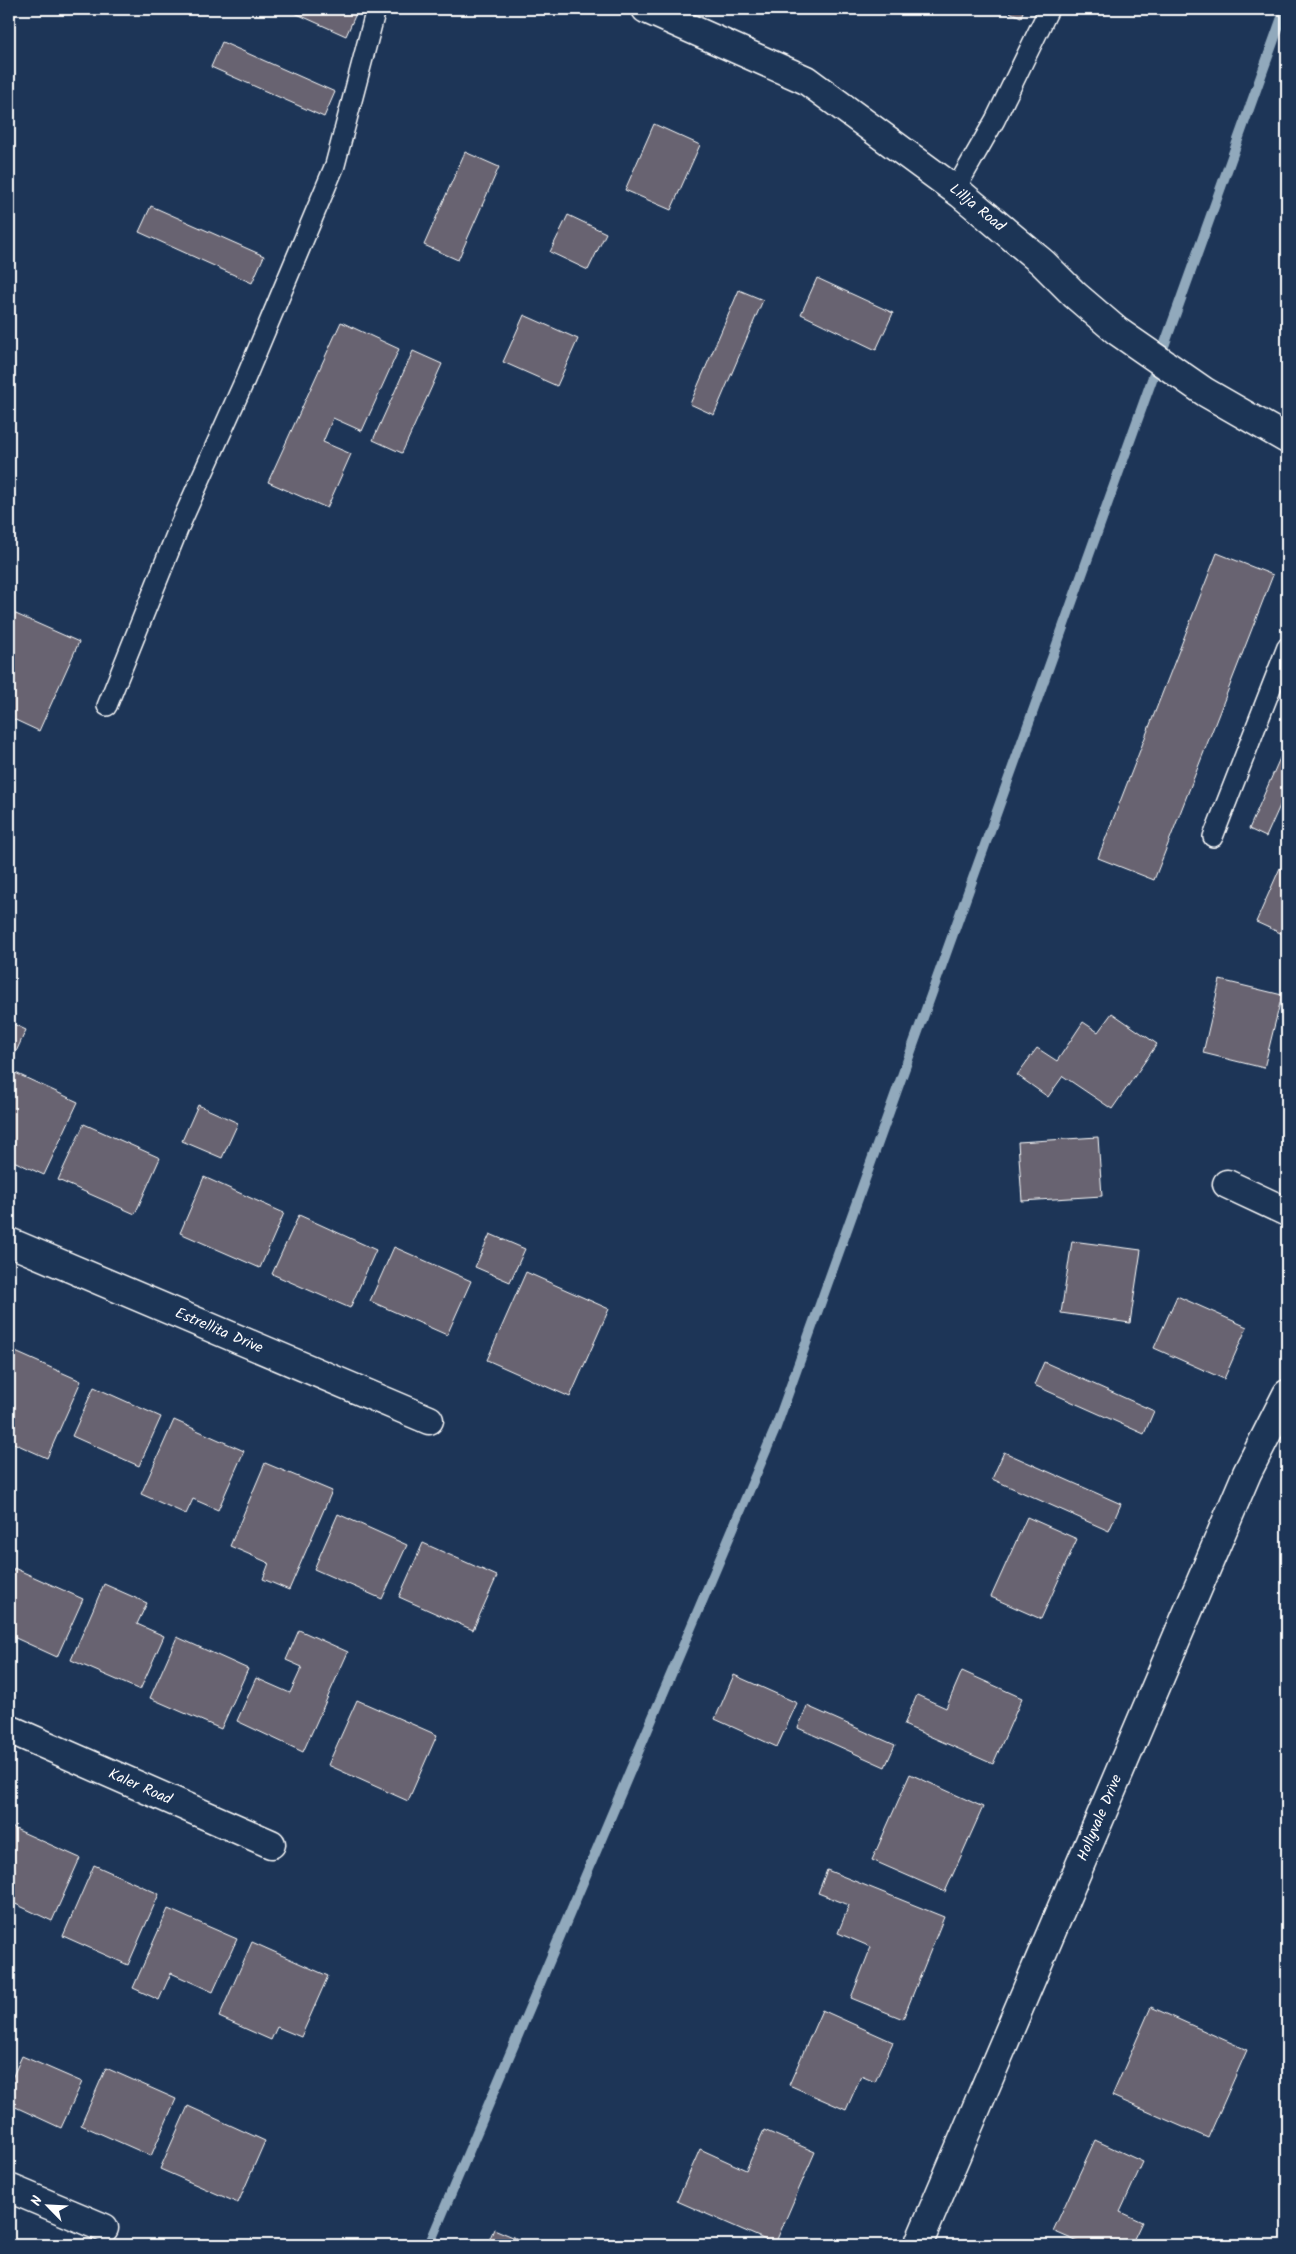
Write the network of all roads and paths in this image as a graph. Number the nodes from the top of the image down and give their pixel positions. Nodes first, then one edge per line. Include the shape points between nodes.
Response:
1 (376, 9) edge
2 (646, 9) edge
3 (1049, 9) edge
4 (955, 190) junction
5 (1287, 439) edge
6 (1287, 647) edge
7 (107, 706) dead end
8 (1213, 837) dead end
9 (1227, 1184) dead end
10 (1287, 1212) edge
11 (9, 1242) edge
12 (1287, 1394) edge
13 (430, 1420) dead end
14 (9, 1729) edge
15 (271, 1844) dead end
16 (9, 2188) edge
17 (104, 2228) dead end
18 (918, 2245) edge

1 - 7 lane via 335,165 179,527
2 - 4 street, Lillja Road via 806,80
3 - 4 lane via 995,120
4 - 5 street, Lillja Road via 1043,263 1117,331 1190,382
6 - 8 lane
9 - 10 street
11 - 13 street, Estrellita Drive
12 - 18 street, Hollyvale Drive via 1247,1473
14 - 15 street, Kaler Road
16 - 17 street

